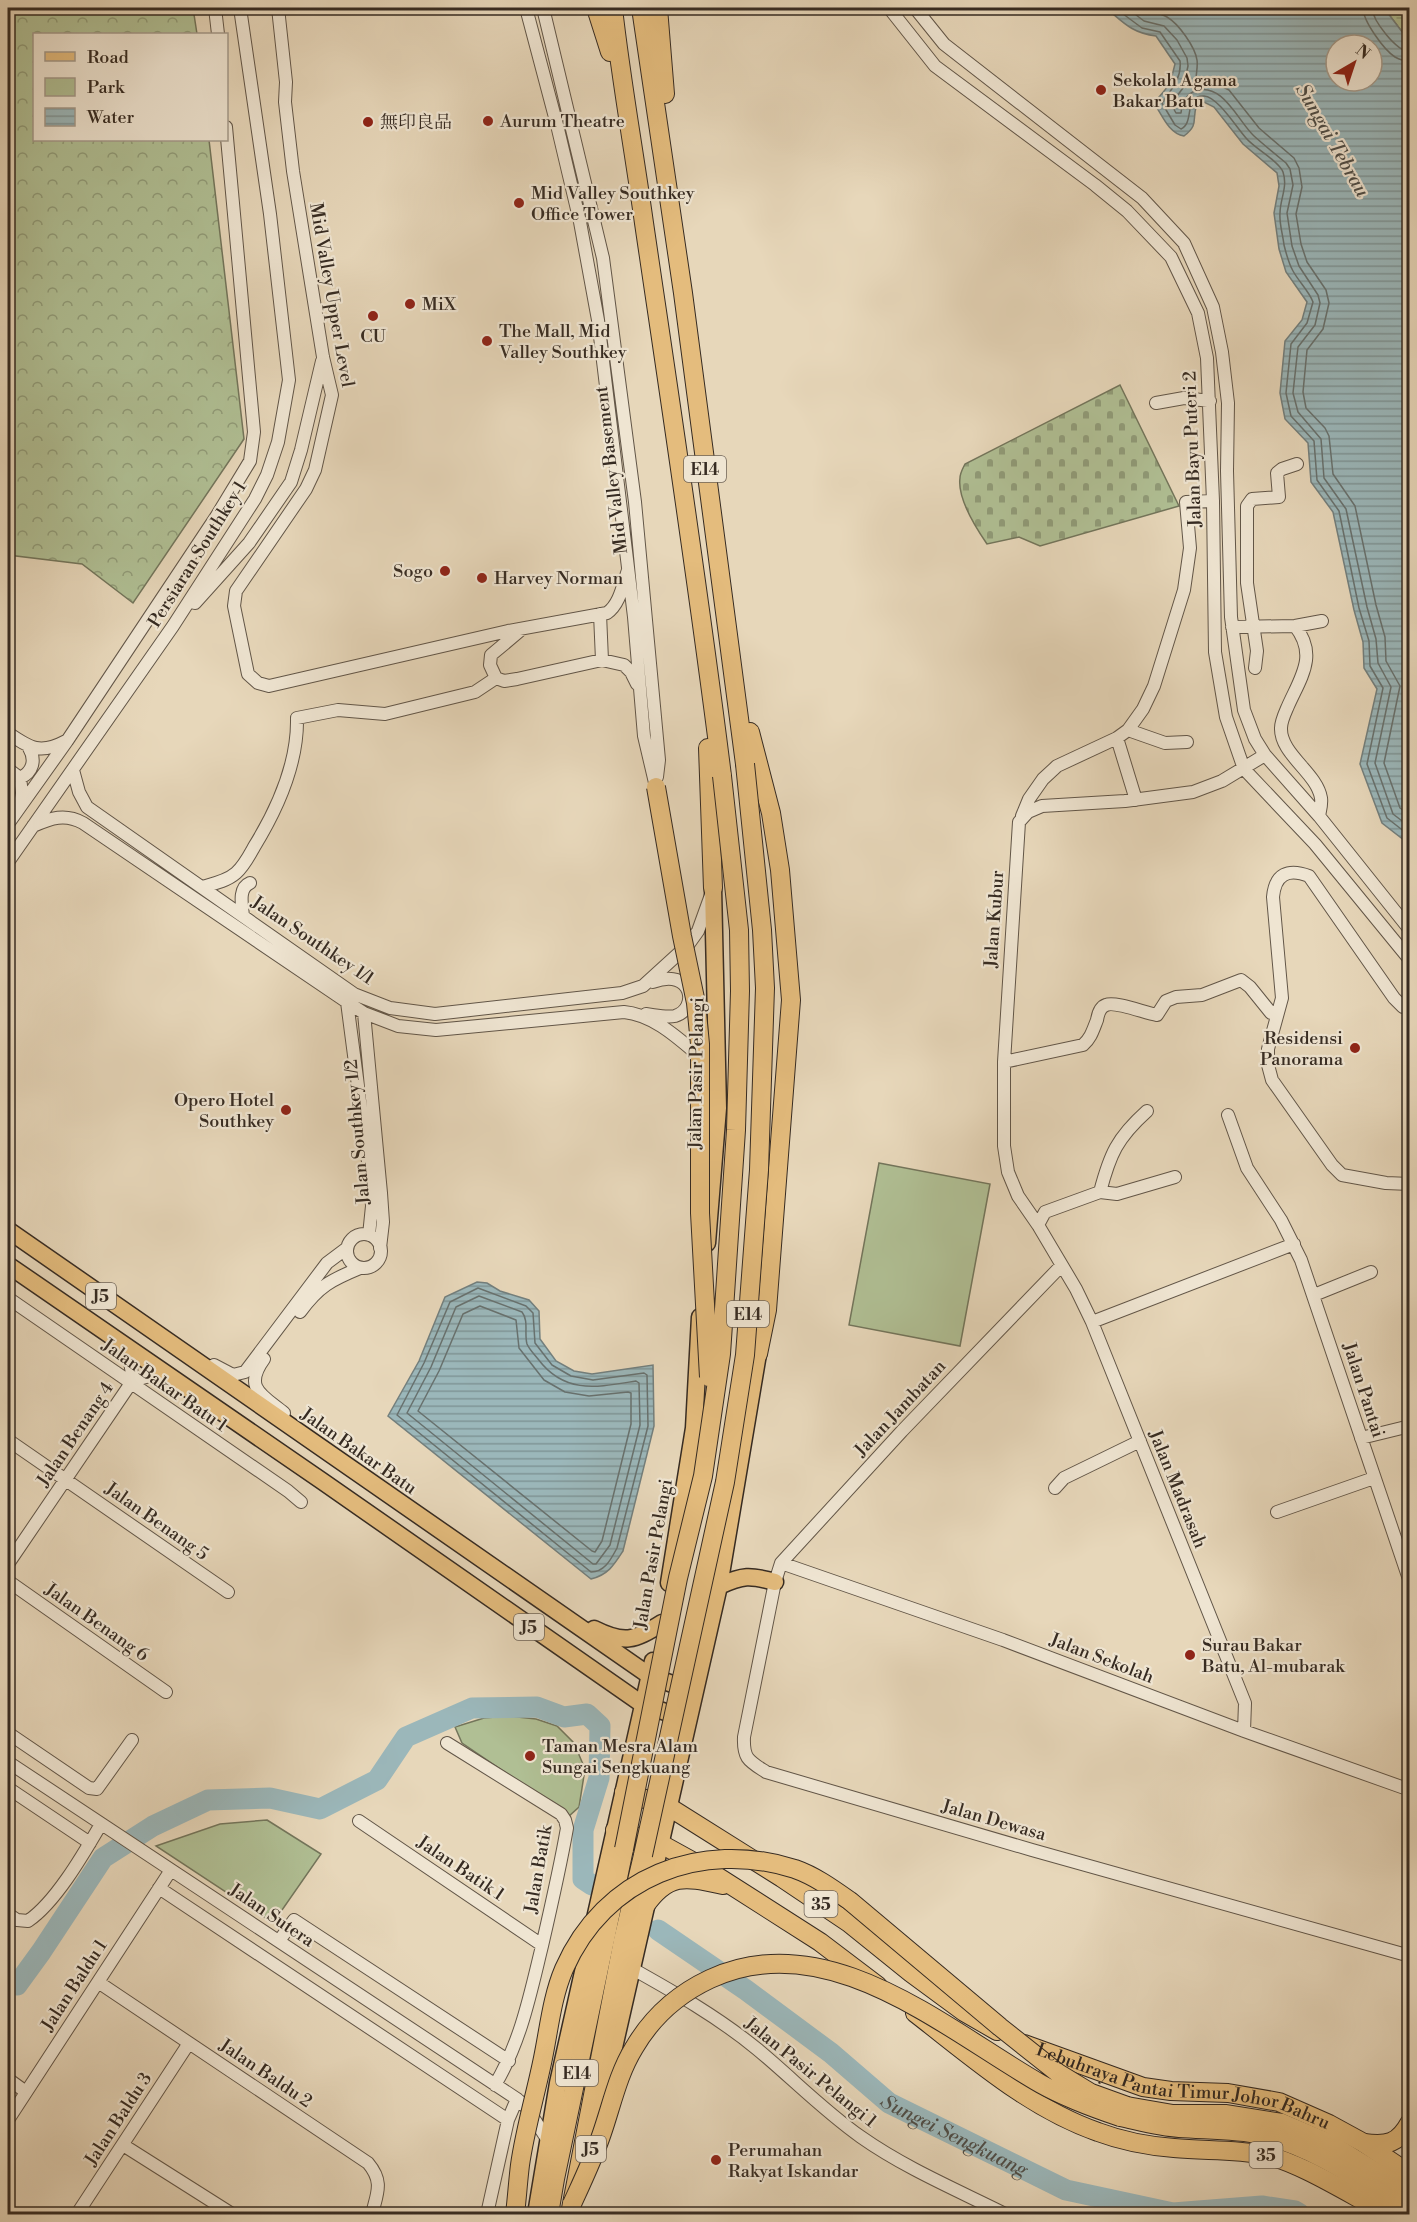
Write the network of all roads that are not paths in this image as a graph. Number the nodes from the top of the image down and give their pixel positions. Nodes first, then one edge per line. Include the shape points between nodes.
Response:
1 (215, 8) edge
2 (240, 8) edge
3 (279, 8) edge
4 (526, 8) edge
5 (543, 8) edge
6 (596, 8) edge
7 (613, 8) edge
8 (641, 8) edge
9 (658, 8) edge
10 (889, 8) edge
11 (915, 8) edge
12 (218, 33) edge
13 (552, 47) junction
14 (623, 96) junction
15 (557, 125) junction
16 (227, 141) edge
17 (683, 293) junction
18 (323, 357) junction
19 (1210, 401) junction
20 (1156, 403) dead end
21 (1297, 464) dead end
22 (1213, 501) junction
23 (628, 570) junction
24 (600, 614) junction
25 (1322, 621) dead end
26 (173, 626) junction
27 (1295, 626) junction
28 (1232, 627) junction
29 (1253, 627) junction
30 (523, 628) junction
31 (728, 646) junction
32 (707, 656) junction
33 (602, 660) junction
34 (1255, 668) dead end
35 (496, 678) junction
36 (639, 687) junction
37 (1128, 730) junction
38 (8, 733) edge
39 (1117, 738) junction
40 (67, 741) junction
41 (1187, 742) dead end
42 (29, 748) junction
43 (1264, 755) junction
44 (8, 769) edge
45 (1244, 769) junction
46 (73, 770) junction
47 (20, 778) junction
48 (656, 787) junction
49 (1136, 800) junction
50 (19, 808) junction
51 (1319, 816) junction
52 (1019, 822) junction
53 (8, 824) edge
54 (32, 827) junction
55 (8, 862) edge
56 (250, 883) dead end
57 (202, 887) junction
58 (713, 888) junction
59 (243, 916) junction
60 (1410, 930) edge
61 (1410, 960) edge
62 (644, 986) junction
63 (347, 1002) junction
64 (1410, 1006) edge
65 (364, 1013) junction
66 (636, 1013) junction
67 (1270, 1013) dead end
68 (1004, 1062) junction
69 (718, 1073) junction
70 (1147, 1112) dead end
71 (1228, 1115) dead end
72 (1175, 1177) dead end
73 (1410, 1184) edge
74 (1100, 1192) junction
75 (1038, 1225) junction
76 (8, 1230) edge
77 (369, 1235) junction
78 (1294, 1244) junction
79 (347, 1248) junction
80 (380, 1248) junction
81 (8, 1265) edge
82 (1061, 1266) junction
83 (360, 1268) junction
84 (1371, 1272) dead end
85 (1314, 1294) junction
86 (8, 1298) edge
87 (1092, 1322) junction
88 (165, 1341) junction
89 (122, 1345) junction
90 (758, 1354) joint
91 (175, 1380) junction
92 (131, 1383) junction
93 (712, 1414) junction
94 (1410, 1426) edge
95 (303, 1436) junction
96 (1361, 1438) junction
97 (8, 1440) edge
98 (1140, 1441) junction
99 (1374, 1478) junction
100 (65, 1479) junction
101 (1055, 1488) dead end
102 (301, 1502) dead end
103 (1277, 1512) dead end
104 (781, 1563) junction
105 (8, 1564) edge
106 (8, 1581) edge
107 (775, 1582) junction
108 (1410, 1582) edge
109 (719, 1586) junction
110 (228, 1592) dead end
111 (553, 1608) junction
112 (662, 1623) junction
113 (584, 1665) junction
114 (650, 1676) junction
115 (166, 1692) dead end
116 (695, 1692) junction
117 (642, 1704) junction
118 (689, 1720) junction
119 (1244, 1731) junction
120 (636, 1732) junction
121 (8, 1733) edge
122 (132, 1740) dead end
123 (447, 1743) dead end
124 (8, 1762) edge
125 (8, 1788) edge
126 (1410, 1790) edge
127 (624, 1792) junction
128 (669, 1807) junction
129 (359, 1821) dead end
130 (102, 1824) junction
131 (615, 1830) junction
132 (90, 1843) junction
133 (661, 1844) junction
134 (171, 1870) junction
135 (159, 1888) junction
136 (737, 1888) junction
137 (645, 1906) junction
138 (8, 1914) edge
139 (279, 1941) junction
140 (542, 1945) junction
141 (1410, 1956) edge
142 (633, 1960) junction
143 (98, 1982) junction
144 (344, 1984) junction
145 (332, 2003) junction
146 (189, 2043) junction
147 (509, 2061) junction
148 (1089, 2067) junction
149 (8, 2079) edge
150 (558, 2083) junction
151 (495, 2085) junction
152 (26, 2092) junction
153 (517, 2099) junction
154 (1124, 2111) junction
155 (8, 2120) edge
156 (508, 2120) junction
157 (1067, 2120) junction
158 (1410, 2122) edge
159 (547, 2139) junction
160 (1362, 2142) junction
161 (123, 2145) junction
162 (1410, 2174) edge
163 (1410, 2193) edge
164 (573, 2211) edge
165 (1410, 2211) edge
166 (77, 2214) edge
167 (232, 2214) edge
168 (372, 2214) edge
169 (487, 2214) edge
170 (515, 2214) edge
171 (536, 2214) edge
172 (549, 2214) edge
173 (1005, 2214) edge
174 (1388, 2214) edge

1 - 12 street
2 - 26 street, Persiaran Southkey 1 via 289,380 279,442 267,475
3 - 18 street, Mid Valley Upper Level via 293,171
4 - 15 street
5 - 13 street
6 - 14 highway
7 - 14 highway, E14
8 - 17 highway, E14
9 - 17 highway
10 - 19 street, Jalan Bayu Puteri 2 via 935,66 1095,185 1127,211 1171,257 1198,313
11 - 28 street, Jalan Bayu Puteri 2 via 944,44 1142,198 1184,243 1213,307 1222,352 1228,403
13 - 15 street
13 - 48 street, Mid Valley Basement via 604,269 635,502 659,760
14 - 32 highway, E14
15 - 23 street via 598,320
16 - 40 street, Persiaran Southkey 1 via 254,432 250,461
17 - 31 highway, E14
18 - 26 street via 291,482 249,543
18 - 30 street, Mid Valley Upper Level via 332,395 315,470 236,591 234,606 248,674 269,686
19 - 20 street via 1184,398
19 - 22 street, Jalan Bayu Puteri 2
21 - 29 street via 1277,473 1279,496 1252,499 1247,506 1247,583
22 - 37 street via 1186,502 1190,548 1184,590 1154,686
22 - 45 street, Jalan Bayu Puteri 2 via 1215,652 1226,717
23 - 24 street via 613,608
23 - 36 street
24 - 30 street, Mid Valley Upper Level
24 - 33 street
25 - 27 street
26 - 46 street, Persiaran Southkey 1
27 - 29 street
27 - 51 street via 1307,647 1306,664 1281,725 1281,736 1317,786 1322,799
28 - 29 street
28 - 43 street, Jalan Bayu Puteri 2 via 1244,710
29 - 34 street
30 - 35 street, Mid Valley Upper Level via 491,655 490,665
31 - 90 highway via 771,813 791,1000 766,1310
31 - 164 highway, E14, bridge via 745,764 765,988 759,1170 745,1354 724,1482 622,1940
32 - 58 highway
32 - 93 highway, E14, bridge via 739,930 740,991 735,1154 721,1353
33 - 35 street via 517,679
33 - 36 street via 624,665
35 - 57 street via 475,692 385,714 338,710 297,718 297,739 272,818 236,873
36 - 48 street via 644,736
37 - 39 street
37 - 41 street via 1165,743
38 - 42 street
39 - 49 street
39 - 52 street via 1057,766 1043,779
40 - 42 street via 55,747
40 - 50 street, Persiaran Southkey 1
42 - 47 street via 33,765
43 - 45 street
43 - 51 street, Jalan Bayu Puteri 2
44 - 47 street
45 - 49 street via 1193,792
45 - 61 street, Jalan Bayu Puteri 2 via 1315,844
46 - 54 street, Persiaran Southkey 1
46 - 57 street, Jalan Southkey 1/1 via 87,807
47 - 50 street
48 - 93 highway, bridge via 696,1003 700,1213
49 - 52 street via 1042,806 1028,812
50 - 53 street, Persiaran Southkey 1
51 - 60 street, Jalan Bayu Puteri 2
52 - 68 street, Jalan Kubur
54 - 55 street, Persiaran Southkey 1
54 - 63 street, Jalan Southkey 1/1 via 60,816 83,822
56 - 59 street via 243,889
57 - 59 street, Jalan Southkey 1/1
58 - 62 street, Jalan Southkey 1/1 via 698,931
58 - 69 main road, Jalan Pasir Pelangi
59 - 62 street, Jalan Southkey 1/1 via 354,993 390,1008 435,1014 622,993
62 - 66 street, Jalan Southkey 1/1 via 676,978 687,989 688,1003 676,1016
63 - 65 street, Jalan Southkey 1/1
63 - 77 street, Jalan Southkey 1/2 via 370,1177
64 - 73 street via 1403,1007 1394,998 1309,876 1298,872 1279,878 1273,897 1282,998 1268,1049 1272,1080 1342,1175
65 - 66 street, Jalan Southkey 1/1 via 399,1026 436,1030
65 - 80 street, Jalan Southkey 1/2 via 383,1222
66 - 69 street via 660,1026
67 - 68 street via 1241,980 1202,995 1166,1001 1157,1015 1107,1004 1100,1010 1083,1045
68 - 75 street, Jalan Kubur via 1004,1146 1008,1172 1018,1196
69 - 112 main road, Jalan Pasir Pelangi via 694,1428
70 - 74 street via 1123,1134
71 - 78 street, Jalan Pantai via 1247,1168
72 - 74 street via 1117,1194
74 - 75 street via 1045,1212
75 - 82 street, Jalan Kubur
76 - 88 main road, Jalan Bakar Batu / J5
77 - 79 street via 357,1235
77 - 80 street
78 - 85 street, Jalan Pantai
78 - 87 street
79 - 83 street via 348,1258
79 - 88 street via 327,1263 240,1375
80 - 83 street via 376,1263
81 - 89 main road, J5
82 - 87 street, Jalan Madrasah
82 - 104 street, Jalan Jambatan
83 - 95 street via 326,1283 316,1292 257,1369 255,1386 288,1416
84 - 85 street
85 - 96 street, Jalan Pantai
86 - 92 street, Jalan Bakar Batu 1
87 - 98 street, Jalan Madrasah
88 - 95 main road, Jalan Bakar Batu / J5
89 - 91 main road, J5
89 - 92 street, Jalan Benang 4 via 133,1373
90 - 109 main road
91 - 92 street, Jalan Benang 4 via 156,1375
91 - 113 main road, J5
92 - 100 street, Jalan Benang 4
92 - 102 street, Jalan Bakar Batu 1
93 - 172 highway, E14, bridge via 703,1476 678,1578
94 - 96 street
95 - 111 main road, Jalan Bakar Batu / J5
96 - 99 street, Jalan Pantai
97 - 100 street, Jalan Benang 5
98 - 101 street via 1064,1478
98 - 119 street, Jalan Madrasah via 1245,1703
99 - 103 street
99 - 108 street, Jalan Pantai
100 - 105 street, Jalan Benang 4
100 - 110 street, Jalan Benang 5
104 - 107 street, Jalan Jambatan
104 - 119 street, Jalan Sekolah via 1003,1640
106 - 115 street, Jalan Benang 6
107 - 109 main road via 749,1576
107 - 141 street, Jalan Dewasa via 744,1737 744,1752 750,1762 766,1772
109 - 116 main road
111 - 112 main road via 619,1639 635,1638
111 - 114 main road, Jalan Bakar Batu / J5
112 - 114 main road, Jalan Pasir Pelangi
113 - 117 main road, J5
113 - 120 main road via 624,1706
114 - 116 main road, Jalan Bakar Batu / J5
114 - 117 main road, Jalan Pasir Pelangi
116 - 118 main road, J5
117 - 118 main road, J5
117 - 120 main road, Jalan Pasir Pelangi
118 - 128 main road, J5
119 - 126 street, Jalan Sekolah
120 - 127 main road, Jalan Pasir Pelangi
121 - 122 street via 89,1788 97,1789
123 - 140 street, Jalan Batik via 566,1820
124 - 130 street, Jalan Sutera
125 - 132 street
127 - 128 highway, Lebuhraya Pantai Timur Johor Bahru / 35
127 - 131 main road, Jalan Pasir Pelangi
128 - 133 main road, J5
128 - 148 highway, Lebuhraya Pantai Timur Johor Bahru / 35 via 849,1923 964,2012 1026,2045
129 - 140 street, Jalan Batik 1
130 - 132 street
130 - 134 street, Jalan Sutera
131 - 133 highway, 35
131 - 150 main road, Jalan Pasir Pelangi, bridge
132 - 138 street via 39,1914 28,1921
133 - 136 highway, 35
133 - 137 main road, J5
134 - 135 street, Jalan Baldu 1
134 - 139 street, Jalan Sutera
135 - 143 street, Jalan Baldu 1
135 - 145 street
136 - 137 highway via 702,1880 675,1880 661,1886
136 - 157 highway, 35 via 837,1954 1014,2089
137 - 142 main road, J5
139 - 144 street, Jalan Sutera
139 - 147 street via 294,1920
140 - 147 street, Jalan Batik via 528,2008
142 - 164 main road, J5
142 - 173 street, Jalan Pasir Pelangi 1 via 756,2048 863,2138
143 - 146 street, Jalan Baldu 2
143 - 152 street, Jalan Baldu 1
144 - 145 street
144 - 151 street, Jalan Sutera
145 - 156 street
146 - 161 street, Jalan Baldu 3
146 - 168 street, Jalan Baldu 2 via 369,2163 379,2182
147 - 151 street, Jalan Batik
148 - 157 highway via 1071,2070 1058,2084 1057,2104
148 - 160 highway, Lebuhraya Pantai Timur Johor Bahru / 35 via 1143,2087 1228,2093 1279,2102
149 - 152 street
150 - 153 street via 540,2095
150 - 159 main road, Jalan Pasir Pelangi
151 - 153 street, Jalan Sutera
152 - 155 street, Jalan Baldu 1
153 - 156 street
153 - 159 street, Jalan Sutera
154 - 163 highway via 1225,2114 1282,2123 1329,2144
154 - 164 highway, bridge via 1072,2100 1042,2085 959,2031 884,1990 803,1965 752,1966 696,1986 676,1998 648,2026 620,2076
154 - 165 highway via 1176,2128 1235,2130 1291,2144
154 - 170 highway, bridge via 1058,2073 825,1884 797,1870 766,1862 738,1858 697,1861 658,1874 629,1890 606,1910 576,1947 554,2001 520,2163
156 - 169 street
157 - 174 highway, 35 via 1131,2142 1268,2156 1306,2171
158 - 160 highway via 1393,2142
159 - 171 main road, Jalan Pasir Pelangi
160 - 162 highway, Lebuhraya Pantai Timur Johor Bahru / 35
161 - 166 street, Jalan Baldu 3
161 - 167 street

